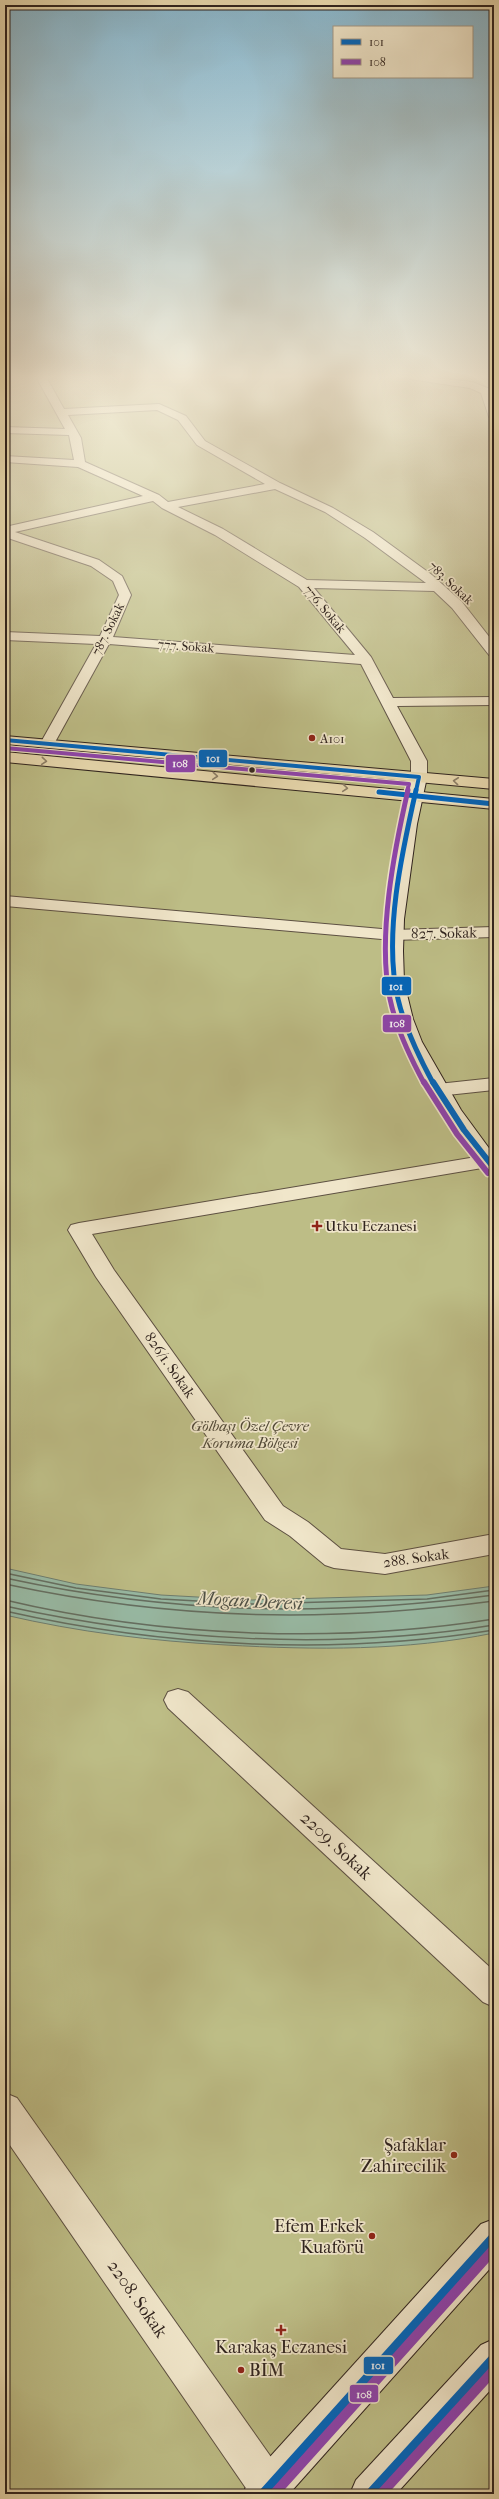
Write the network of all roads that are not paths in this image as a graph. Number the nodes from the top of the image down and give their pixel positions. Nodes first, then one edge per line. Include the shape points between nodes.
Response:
1 (143, 492) edge
2 (241, 492) edge
3 (290, 492) edge
4 (155, 497) junction
5 (166, 506) junction
6 (5, 519) edge
7 (46, 520) junction
8 (5, 532) edge
9 (304, 584) junction
10 (437, 587) junction
11 (494, 633) edge
12 (480, 635) junction
13 (5, 636) edge
14 (105, 640) junction
15 (494, 652) edge
16 (366, 660) junction
17 (494, 701) edge
18 (387, 702) junction
19 (5, 740) edge
20 (47, 744) junction
21 (5, 757) edge
22 (419, 777) junction
23 (494, 784) edge
24 (414, 796) junction
25 (494, 804) edge
26 (5, 901) edge
27 (494, 932) edge
28 (394, 935) junction
29 (494, 1084) edge
30 (438, 1090) junction
31 (491, 1164) edge
32 (299, 1529) joint
33 (494, 1544) edge
34 (178, 1700) dead end
35 (494, 1992) edge
36 (8, 2120) edge
37 (494, 2237) edge
38 (494, 2358) edge
39 (266, 2491) edge
40 (370, 2494) edge

1 - 4 street, 776. Sokak
2 - 5 street
3 - 10 street, 783. Sokak via 329,510 369,535
4 - 5 street, 776. Sokak
4 - 7 street
5 - 9 street, 776. Sokak via 219,532
6 - 7 street
7 - 8 street
8 - 14 street, 787. Sokak via 95,563 118,579 125,595
9 - 10 street
9 - 16 street, 776. Sokak
10 - 12 street, 783. Sokak via 457,605
11 - 12 street
12 - 15 street, 783. Sokak
13 - 14 street, 777. Sokak
14 - 16 street, 777. Sokak
14 - 20 street, 787. Sokak
16 - 18 street, 776. Sokak
17 - 18 street
18 - 22 street, 776. Sokak via 419,761
19 - 20 highway
20 - 22 highway
21 -> 24 highway
23 -> 22 highway
22 - 24 street
24 - 25 highway
24 - 28 street
26 - 28 street, 827. Sokak
27 - 28 street, 827. Sokak
28 - 30 street via 393,966 398,998 406,1025
29 - 30 street
30 - 31 street
31 - 32 street, 826/1. Sokak via 78,1230 104,1272 274,1513
32 - 33 street, 288. Sokak via 334,1558 385,1564
34 - 35 street, 2209. Sokak
36 - 39 street, 2208. Sokak
37 - 39 street
38 - 40 street

